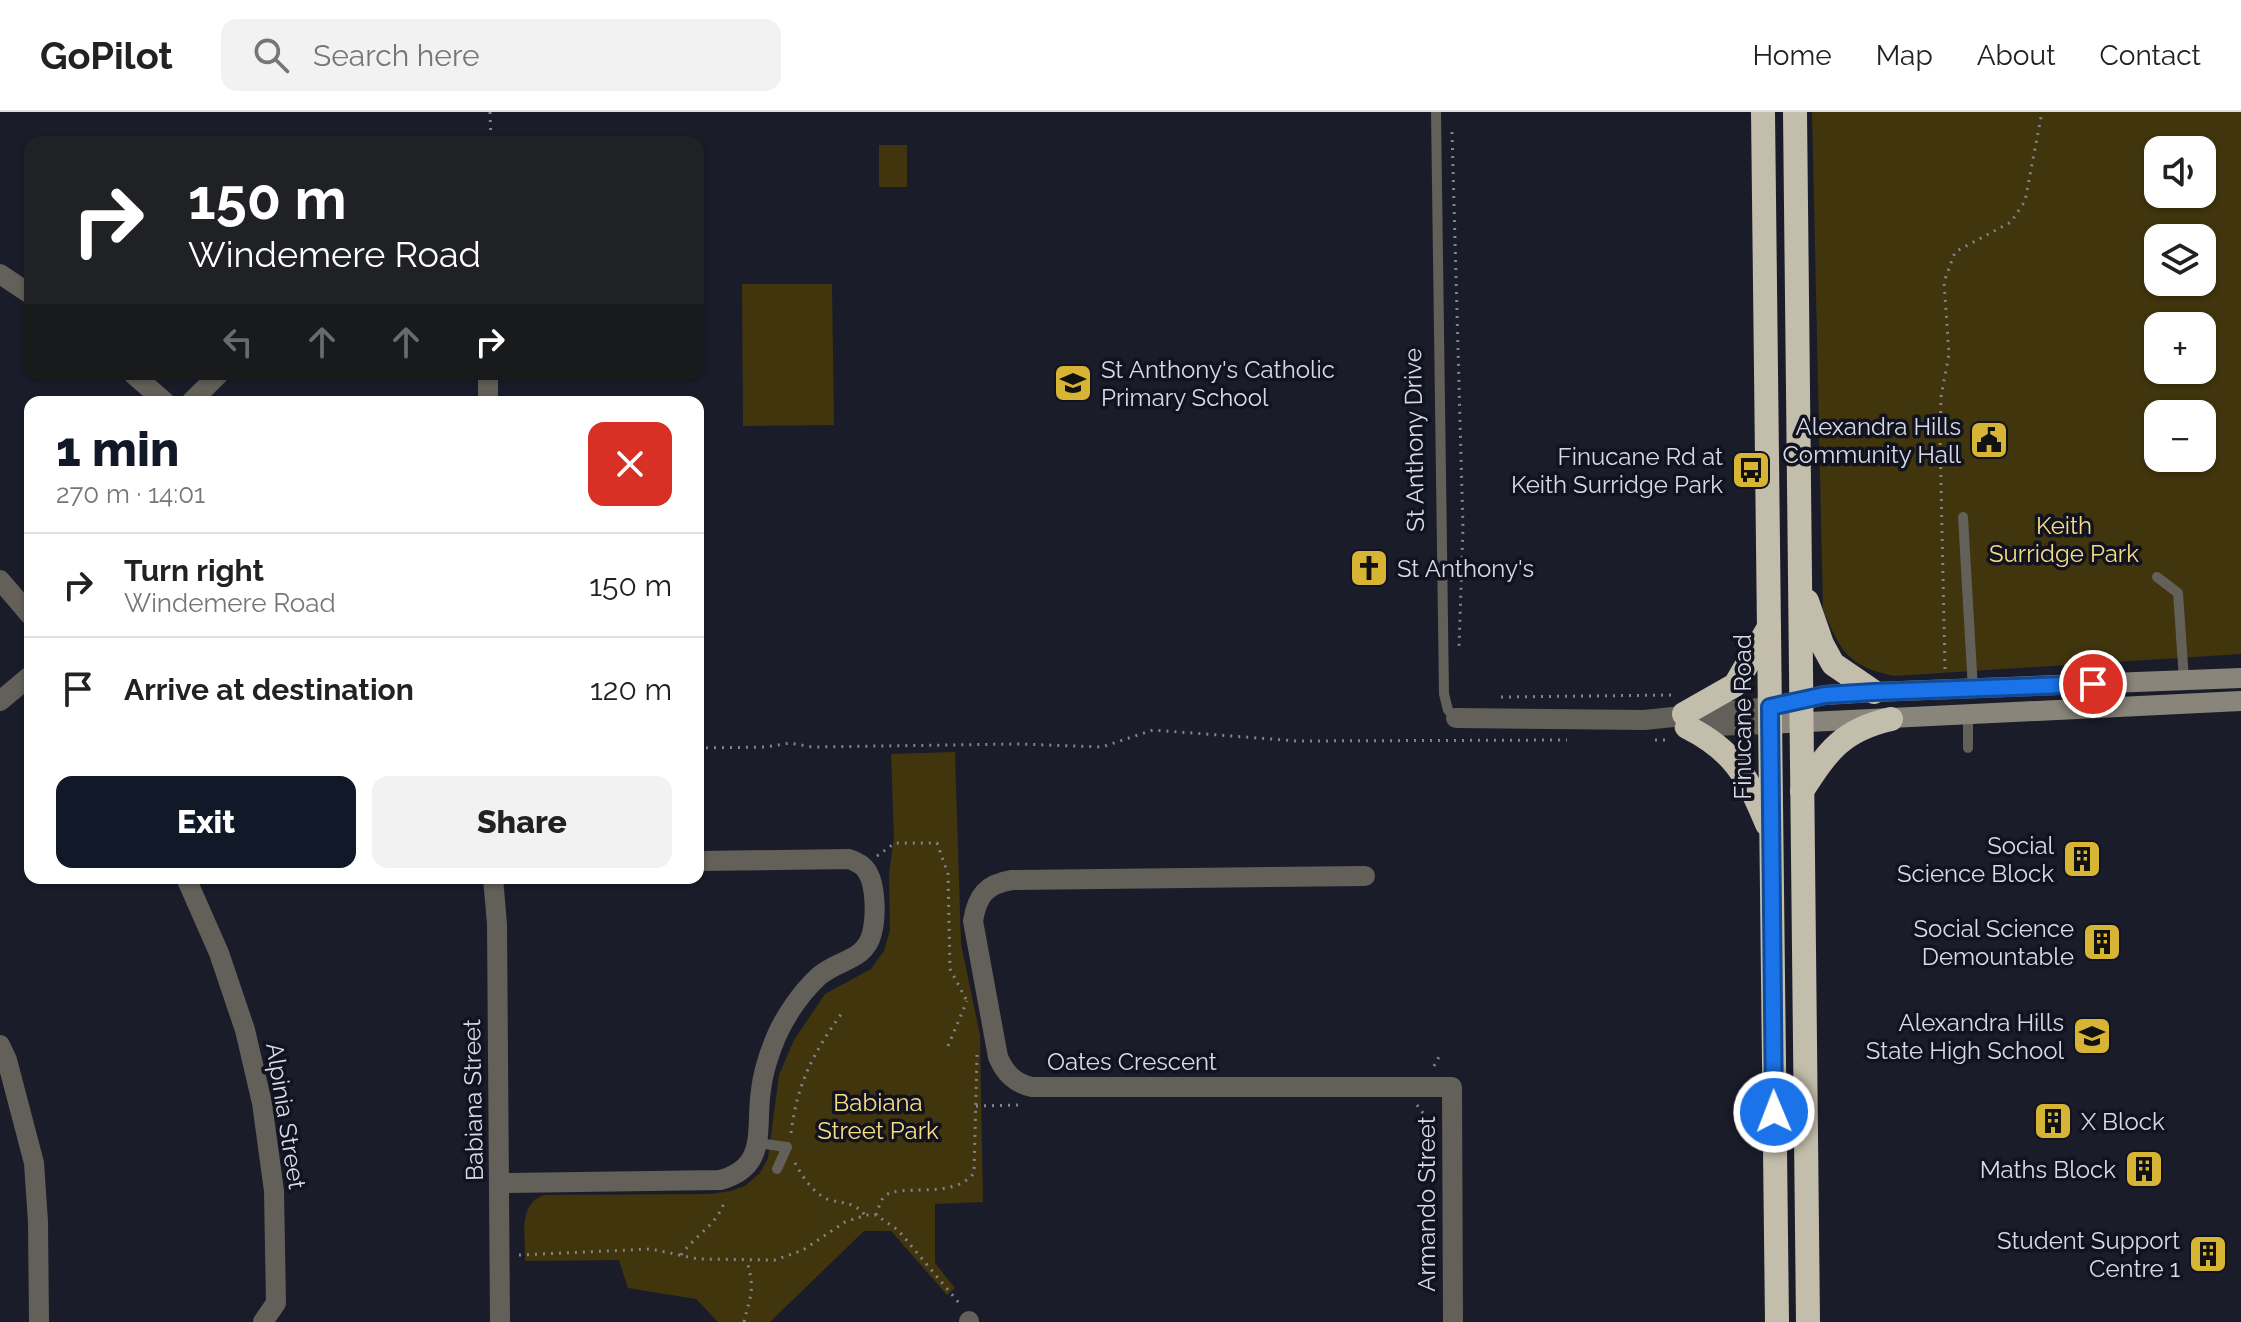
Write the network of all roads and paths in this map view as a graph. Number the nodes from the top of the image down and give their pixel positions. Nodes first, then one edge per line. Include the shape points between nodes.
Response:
1 (490, 112) edge
2 (1436, 112) edge
3 (1763, 112) edge
4 (1795, 112) edge
5 (2042, 112) edge
6 (1452, 126) dead end
7 (491, 136) edge
8 (0, 274) edge
9 (24, 290) edge
10 (140, 380) edge
11 (213, 380) edge
12 (158, 396) edge
13 (197, 396) edge
14 (1963, 517) dead end
15 (2157, 577) dead end
16 (1800, 579) junction
17 (0, 580) edge
18 (24, 608) edge
19 (1769, 627) junction
20 (1459, 649) dead end
21 (2241, 678) edge
22 (2184, 680) junction
23 (24, 681) edge
24 (1946, 690) junction
25 (1973, 690) junction
26 (1874, 692) junction
27 (1491, 697) dead end
28 (0, 701) edge
29 (2241, 701) edge
30 (2186, 704) junction
31 (1801, 711) junction
32 (1968, 714) junction
33 (1770, 715) junction
34 (1456, 718) joint
35 (1682, 719) junction
36 (1891, 719) junction
37 (1574, 740) dead end
38 (1652, 740) dead end
39 (704, 748) edge
40 (1968, 748) dead end
41 (1802, 791) junction
42 (1771, 834) junction
43 (704, 861) edge
44 (865, 868) junction
45 (1365, 876) dead end
46 (189, 884) edge
47 (494, 884) edge
48 (967, 1001) junction
49 (973, 1012) dead end
50 (842, 1013) dead end
51 (0, 1045) edge
52 (948, 1046) dead end
53 (977, 1046) dead end
54 (1452, 1087) joint
55 (1416, 1104) dead end
56 (1022, 1105) dead end
57 (976, 1106) junction
58 (1432, 1127) dead end
59 (757, 1143) junction
60 (787, 1147) junction
61 (777, 1169) dead end
62 (723, 1179) junction
63 (500, 1183) junction
64 (866, 1215) junction
65 (876, 1215) junction
66 (499, 1255) junction
67 (681, 1255) junction
68 (747, 1261) junction
69 (39, 1322) edge
70 (263, 1322) edge
71 (500, 1322) edge
72 (744, 1322) edge
73 (969, 1322) edge
74 (1453, 1322) edge
75 (1777, 1322) edge
76 (1808, 1322) edge

1 - 7 path
2 - 34 lane, St Anthony Drive via 1444,694
3 - 19 highway, Finucane Road
4 - 16 highway
5 - 24 path via 2025,201 2011,222 1955,252 1944,282 1949,354 1940,436
6 - 20 path via 1463,528
8 - 9 street
10 - 12 street
11 - 13 street
14 - 25 lane
15 - 22 lane via 2178,593
16 - 26 highway via 1833,664
16 - 31 highway
17 - 18 street
19 - 33 highway, Finucane Road
19 - 35 highway via 1735,685
21 - 22 main road
22 - 25 main road
22 - 30 lane
23 - 28 street
24 - 25 main road
24 - 26 main road
26 - 31 main road
27 - 35 path
29 - 30 main road
30 - 32 main road
31 - 33 main road
31 - 36 main road
31 - 41 highway
32 - 36 main road
32 - 40 lane
33 - 35 street, St Anthony Drive
33 - 42 highway, Finucane Road
34 - 35 street, St Anthony Drive
35 - 38 path
35 - 42 highway via 1734,760
36 - 41 highway via 1861,728 1828,751
37 - 39 path via 1297,741 1153,730 1102,747 790,743
41 - 76 highway
42 - 75 highway, Finucane Road
43 - 44 street via 849,859
44 - 48 path via 890,845 937,843 948,874 950,969
44 - 59 street via 872,887 869,944 818,977 778,1032 760,1092
45 - 54 street, Oates Crescent via 997,882 984,890 973,921 998,1057 1012,1078 1032,1087
46 - 70 street, Alpinia Street via 245,1030 262,1103 274,1191 276,1303
47 - 63 street, Babiana Street
48 - 49 path
48 - 52 path
50 - 60 path via 810,1061
51 - 69 street via 34,1163
53 - 57 path
54 - 74 street, Armando Street
55 - 58 path
56 - 57 path
57 - 65 path via 974,1173 969,1180 930,1191 891,1192
59 - 60 lane
59 - 62 street via 745,1168
60 - 61 lane
60 - 64 path via 813,1189 830,1200 849,1202
62 - 63 street
62 - 67 path via 720,1215
63 - 66 street, Babiana Street
64 - 65 path
64 - 68 path via 789,1257
65 - 73 path via 898,1230 955,1296
66 - 67 path via 651,1249
66 - 71 street, Babiana Street
67 - 68 path
68 - 72 path via 752,1299

